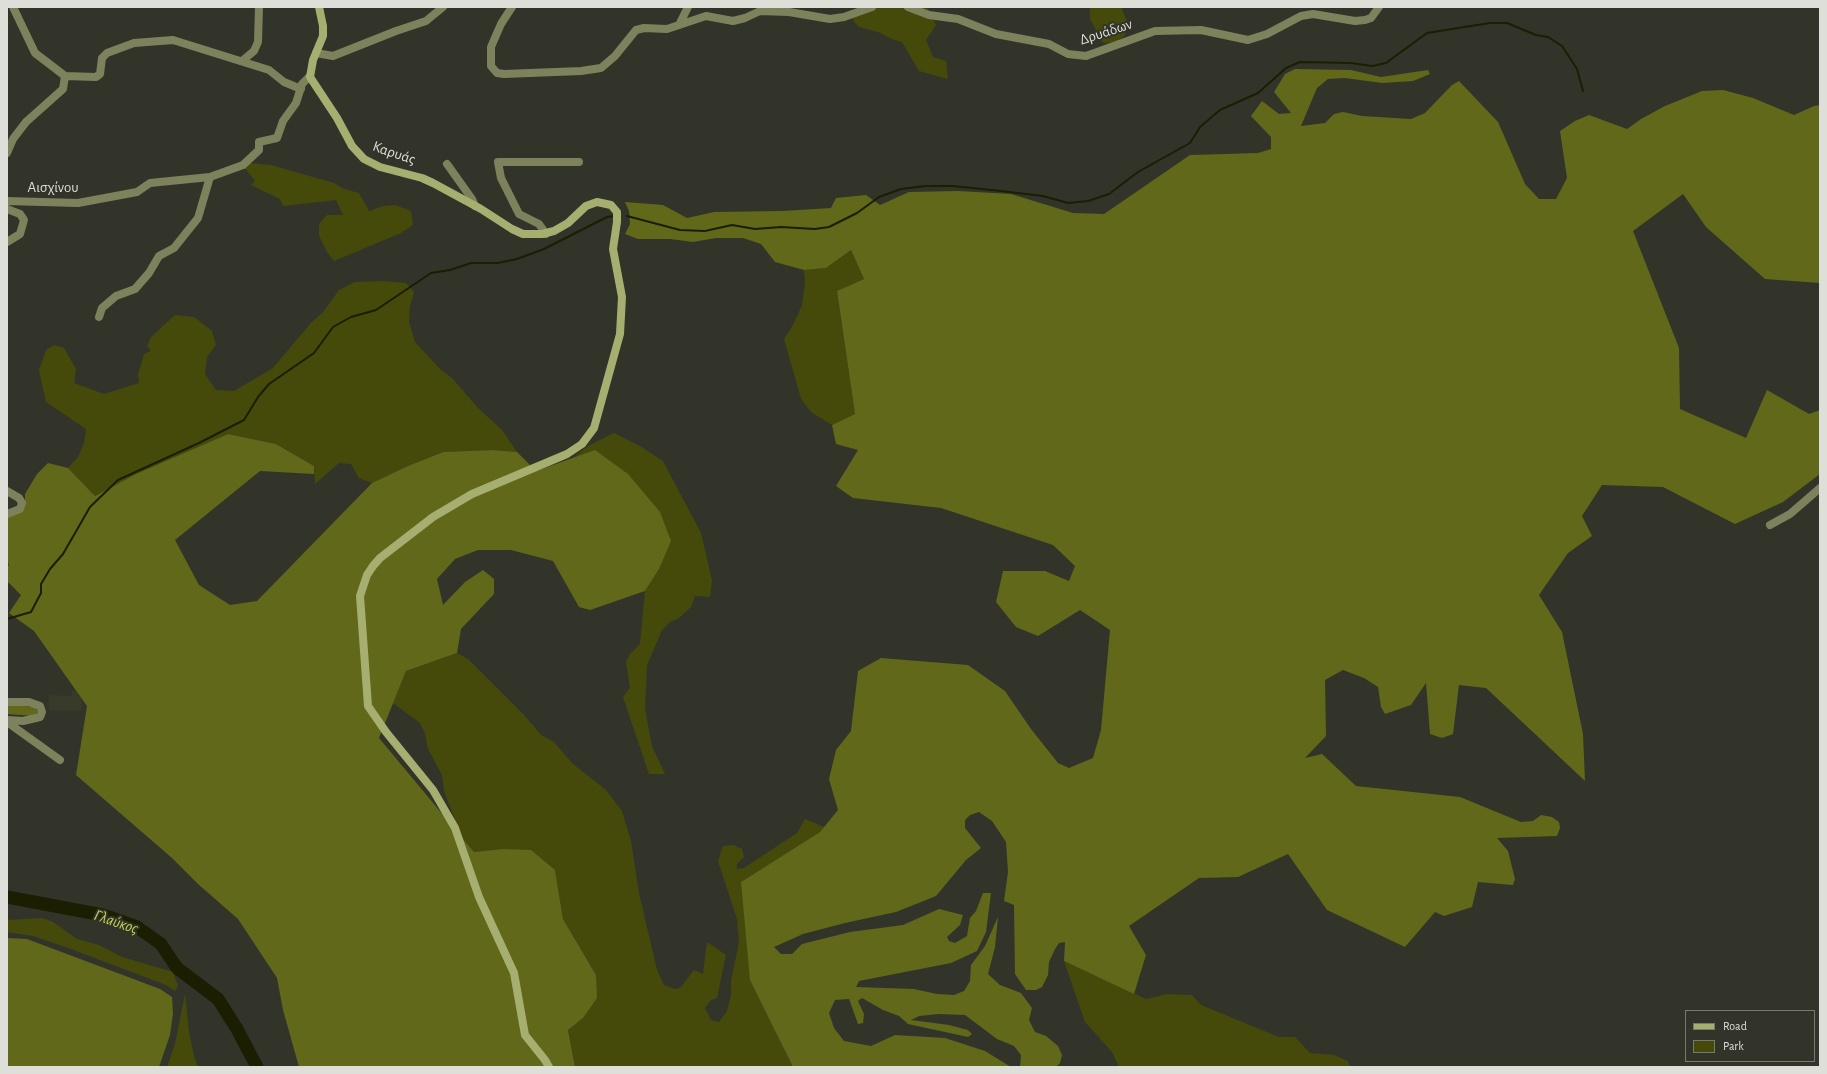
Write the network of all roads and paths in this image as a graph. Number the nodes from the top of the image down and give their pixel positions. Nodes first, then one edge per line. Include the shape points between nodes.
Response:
1 (13, 7) edge
2 (259, 7) edge
3 (319, 7) edge
4 (443, 7) edge
5 (512, 7) edge
6 (688, 7) edge
7 (872, 7) edge
8 (908, 7) edge
9 (1379, 7) edge
10 (679, 24) junction
11 (316, 52) junction
12 (242, 61) junction
13 (66, 76) junction
14 (310, 76) junction
15 (301, 89) junction
16 (7, 153) edge
17 (579, 162) dead end
18 (447, 164) dead end
19 (210, 177) junction
20 (7, 201) edge
21 (475, 206) junction
22 (7, 209) edge
23 (546, 234) junction
24 (7, 242) edge
25 (99, 317) dead end
26 (1820, 488) edge
27 (7, 491) edge
28 (7, 514) edge
29 (1770, 525) dead end
30 (7, 702) edge
31 (7, 721) edge
32 (60, 760) dead end
33 (549, 1067) edge

1 - 13 street via 35,53
2 - 12 street via 258,42 254,51
3 - 11 street via 323,31
4 - 11 street via 426,21 396,30 333,56
5 - 10 street via 491,46 491,66 497,73 601,68 615,56 636,30 667,29
6 - 10 street
7 - 10 street via 837,18 760,11 739,20 706,16
8 - 9 street, Δρυάδων via 929,15 958,19 996,34 1048,44 1068,54 1086,56 1155,31 1201,30 1248,40 1267,34 1302,16 1313,14 1355,21 1365,20 1372,18
11 - 14 street
12 - 13 street via 173,40 139,42 106,52 102,58 100,74 96,77
12 - 15 street via 269,70 284,82
13 - 16 street via 63,89 26,122 13,139
14 - 15 street via 304,81
14 - 21 street, Καρυάς via 338,118 350,143 362,157 380,166 427,180
15 - 19 street, Αισχίνου via 294,106 283,121 277,138 259,142 259,150 243,165
17 - 23 street via 498,162 501,178 519,214 539,224
18 - 21 street
19 - 20 street, Αισχίνου via 150,183 137,192 78,203
19 - 25 street via 198,218 174,248 159,256 135,289 116,296 102,308
21 - 23 street, Καρυάς via 519,233
22 - 24 street via 20,214 24,220 20,234
23 - 33 street via 565,225 584,207 594,202 608,203 617,212 614,249 622,297 620,334 594,428 582,444 567,454 472,494 433,517 377,562 367,575 360,596 368,706 433,790 455,828 478,897 514,973 525,1036
26 - 29 street via 1790,514
27 - 28 street via 22,503 20,509
30 - 31 street via 29,702 40,706 42,712 40,717
31 - 32 street

